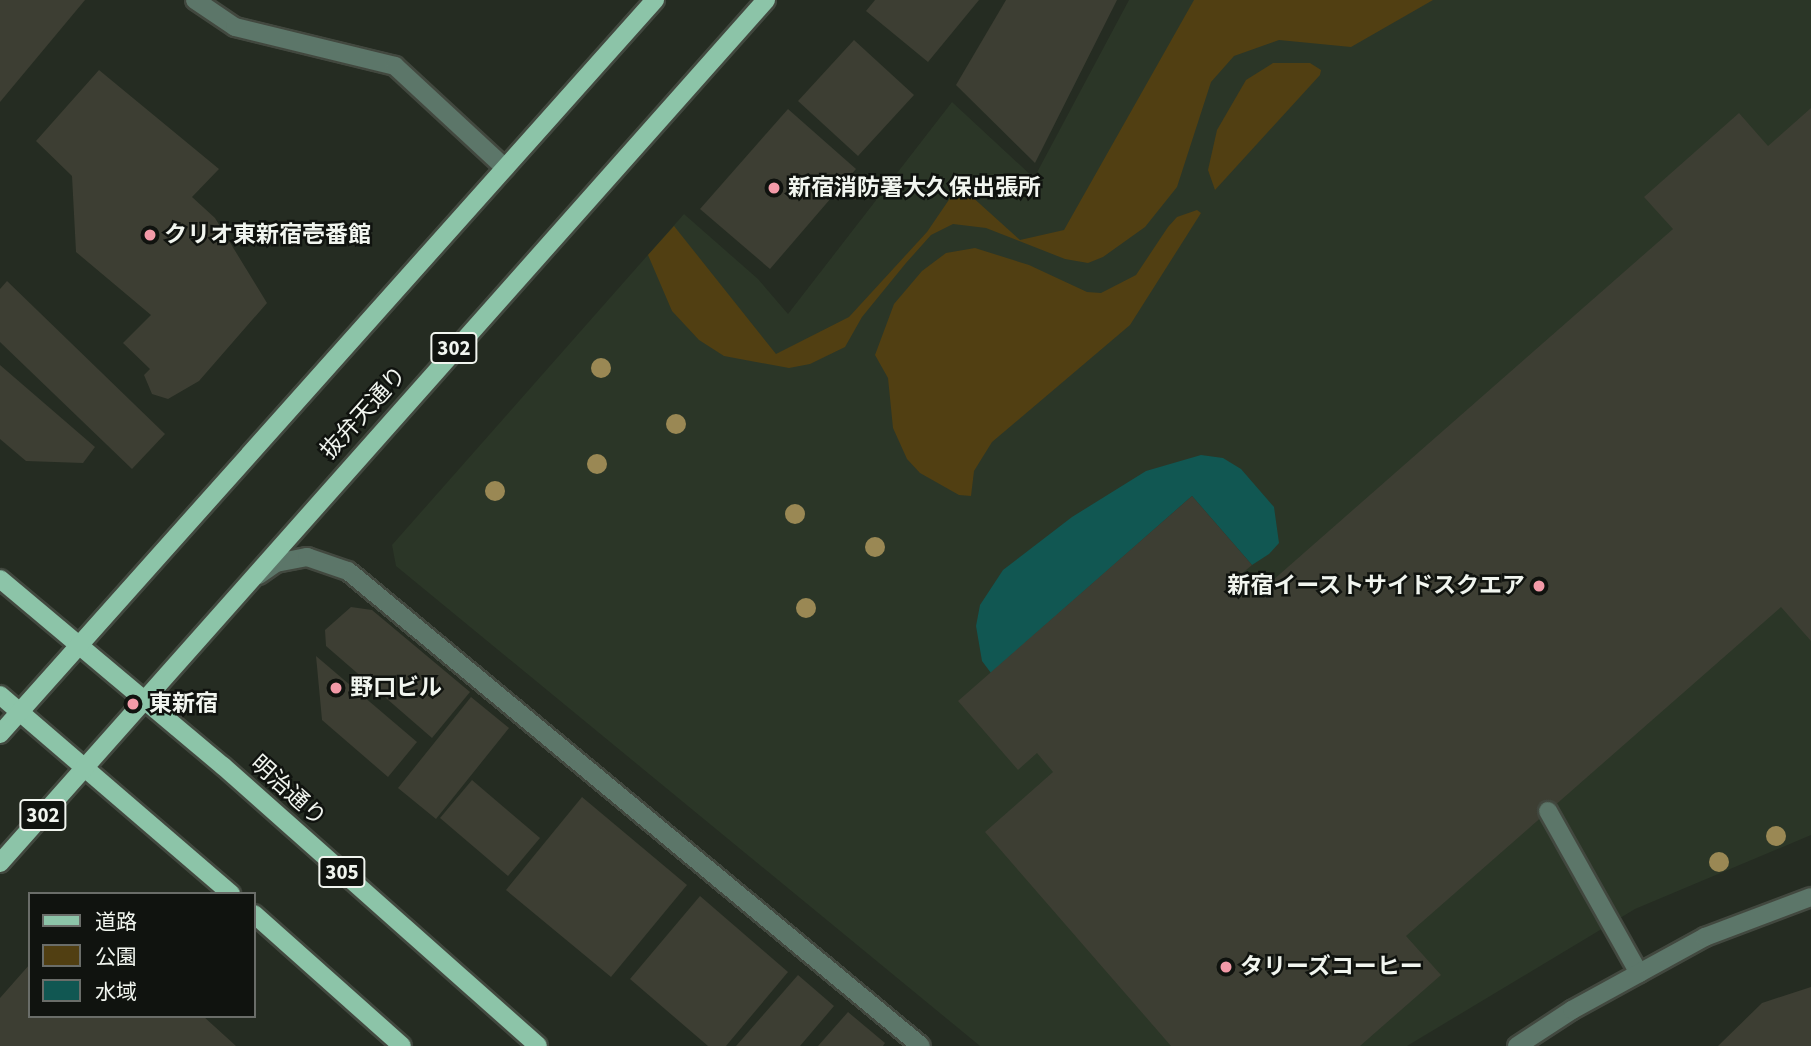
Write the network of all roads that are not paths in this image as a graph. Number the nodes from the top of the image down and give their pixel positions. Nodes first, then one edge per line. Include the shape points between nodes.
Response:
1 (195, 0) edge
2 (655, 0) edge
3 (766, 0) edge
4 (505, 168) junction
5 (0, 579) edge
6 (239, 590) junction
7 (79, 644) junction
8 (0, 695) edge
9 (145, 699) junction
10 (20, 712) junction
11 (0, 734) edge
12 (86, 767) junction
13 (1548, 811) dead end
14 (0, 863) edge
15 (229, 892) edge
16 (1811, 897) edge
17 (256, 916) edge
18 (1639, 973) junction
19 (402, 1046) edge
20 (538, 1046) edge
21 (921, 1046) edge
22 (1517, 1046) edge

1 - 4 street via 234,27 395,66
2 - 4 main road
3 - 6 main road, 抜弁天通り / 302
4 - 7 main road
5 - 7 main road, 明治通り / 305
6 - 9 main road, 抜弁天通り / 302
6 - 21 street via 276,563 307,556 348,571
7 - 9 main road, 明治通り / 305
7 - 10 main road
8 - 10 main road
9 - 12 main road, 抜弁天通り / 302
9 - 20 main road, 明治通り / 305
10 - 11 main road
10 - 12 main road
12 - 14 main road, 302
12 - 15 main road
13 - 18 street
16 - 18 street via 1705,937
17 - 19 main road
18 - 22 street

